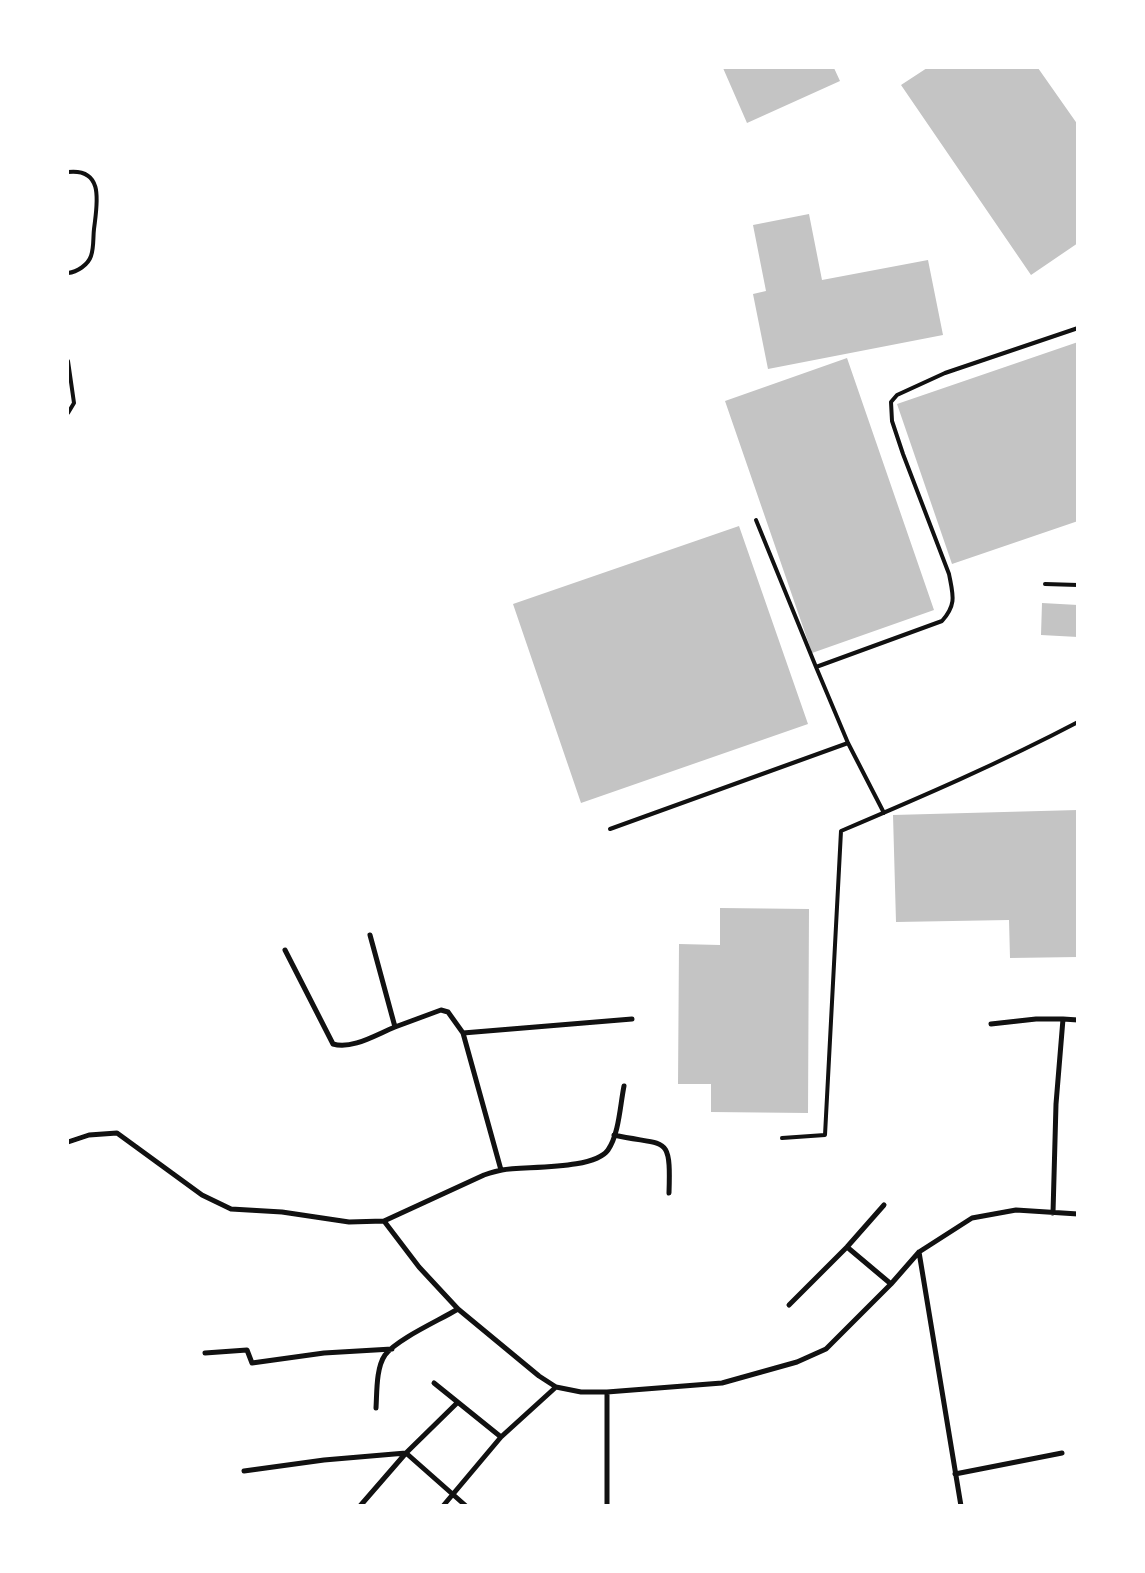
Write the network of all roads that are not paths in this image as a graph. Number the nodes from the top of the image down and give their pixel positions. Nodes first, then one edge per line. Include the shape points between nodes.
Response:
1 (68, 172) edge
2 (68, 273) edge
3 (1078, 328) edge
4 (68, 361) edge
5 (68, 413) edge
6 (756, 520) dead end
7 (1045, 584) dead end
8 (1078, 586) edge
9 (816, 667) junction
10 (1078, 722) edge
11 (848, 743) junction
12 (884, 813) junction
13 (610, 829) dead end
14 (370, 935) dead end
15 (285, 950) dead end
16 (632, 1019) dead end
17 (1063, 1019) junction
18 (1078, 1020) edge
19 (991, 1024) dead end
20 (395, 1027) junction
21 (463, 1033) junction
22 (624, 1086) dead end
23 (614, 1135) junction
24 (782, 1138) dead end
25 (68, 1142) edge
26 (501, 1170) junction
27 (669, 1193) dead end
28 (884, 1205) dead end
29 (1053, 1213) junction
30 (1078, 1214) edge
31 (384, 1221) junction
32 (847, 1247) junction
33 (919, 1252) junction
34 (891, 1284) junction
35 (789, 1305) dead end
36 (458, 1310) junction
37 (392, 1349) junction
38 (206, 1353) dead end
39 (434, 1383) dead end
40 (556, 1387) junction
41 (607, 1392) junction
42 (457, 1403) junction
43 (376, 1408) dead end
44 (501, 1437) junction
45 (406, 1453) junction
46 (1062, 1453) dead end
47 (244, 1471) dead end
48 (955, 1474) junction
49 (451, 1494) junction
50 (360, 1506) edge
51 (443, 1506) edge
52 (466, 1506) edge
53 (607, 1506) edge
54 (961, 1506) edge

1 - 2 lane via 77,171 91,177 97,188 98,203 91,257 77,272
3 - 9 lane via 945,373 896,395 891,402 892,421 949,574 952,609 942,621
4 - 5 lane via 74,404
6 - 9 lane
7 - 8 lane
9 - 11 lane
10 - 12 lane via 1008,758
11 - 12 lane
11 - 13 lane
12 - 24 lane via 840,831 825,1135
14 - 20 street
15 - 20 street via 333,1044 352,1044
16 - 21 street
17 - 18 street
17 - 19 street
17 - 29 street via 1056,1104
20 - 21 street via 441,1010 448,1012
21 - 26 street
22 - 23 street
23 - 26 street via 607,1152 595,1159 576,1164
23 - 27 street via 660,1143 668,1152 670,1162
25 - 31 street via 89,1135 116,1133 202,1195 232,1209 282,1212 349,1222
26 - 31 street
28 - 32 street
29 - 30 street
29 - 33 street via 1016,1210 972,1218
31 - 36 street
32 - 34 street
32 - 35 street
33 - 34 street
33 - 48 street
34 - 41 street via 826,1350 797,1362 722,1383
36 - 37 street
36 - 40 street
37 - 38 street via 324,1353 252,1363 247,1350
37 - 43 street via 385,1355 381,1366
39 - 42 street
40 - 41 street via 581,1392
40 - 44 street
41 - 53 street
42 - 44 street
42 - 45 street
44 - 49 street
45 - 47 street
45 - 49 street
45 - 50 street
46 - 48 street
48 - 54 street
49 - 51 street
49 - 52 street

